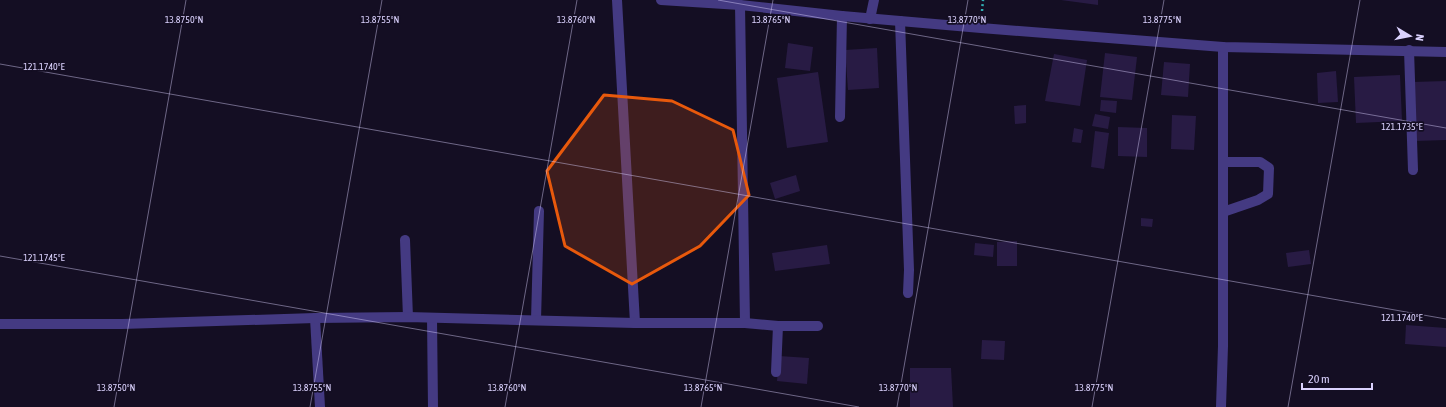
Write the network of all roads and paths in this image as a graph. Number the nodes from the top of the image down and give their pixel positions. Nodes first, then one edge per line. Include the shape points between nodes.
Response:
1 (617, 0) edge
2 (661, 0) edge
3 (874, 0) edge
4 (740, 5) junction
5 (842, 16) junction
6 (870, 19) junction
7 (900, 21) junction
8 (1223, 47) junction
9 (1409, 50) junction
10 (1446, 52) edge
11 (840, 117) dead end
12 (1223, 162) junction
13 (1413, 170) dead end
14 (538, 211) dead end
15 (1223, 212) junction
16 (405, 240) dead end
17 (908, 293) dead end
18 (408, 317) junction
19 (315, 318) junction
20 (432, 318) junction
21 (536, 320) junction
22 (635, 323) junction
23 (745, 323) junction
24 (0, 324) edge
25 (778, 326) junction
26 (818, 326) dead end
27 (776, 372) dead end
28 (320, 407) edge
29 (433, 407) edge
30 (1221, 407) edge

1 - 22 street
2 - 4 street
3 - 6 street
4 - 5 street
4 - 23 street
5 - 6 street
5 - 11 street
6 - 7 street
7 - 8 street
7 - 17 street
8 - 9 street
8 - 12 street
9 - 10 street
9 - 13 street
12 - 15 street
12 - 15 street via 1260,162 1269,168 1268,194
14 - 21 street
15 - 30 street
16 - 18 street
18 - 19 street
18 - 20 street
19 - 24 street via 122,324
19 - 28 street
20 - 21 street
20 - 29 street
21 - 22 street
22 - 23 street
23 - 25 street
25 - 26 street
25 - 27 street

